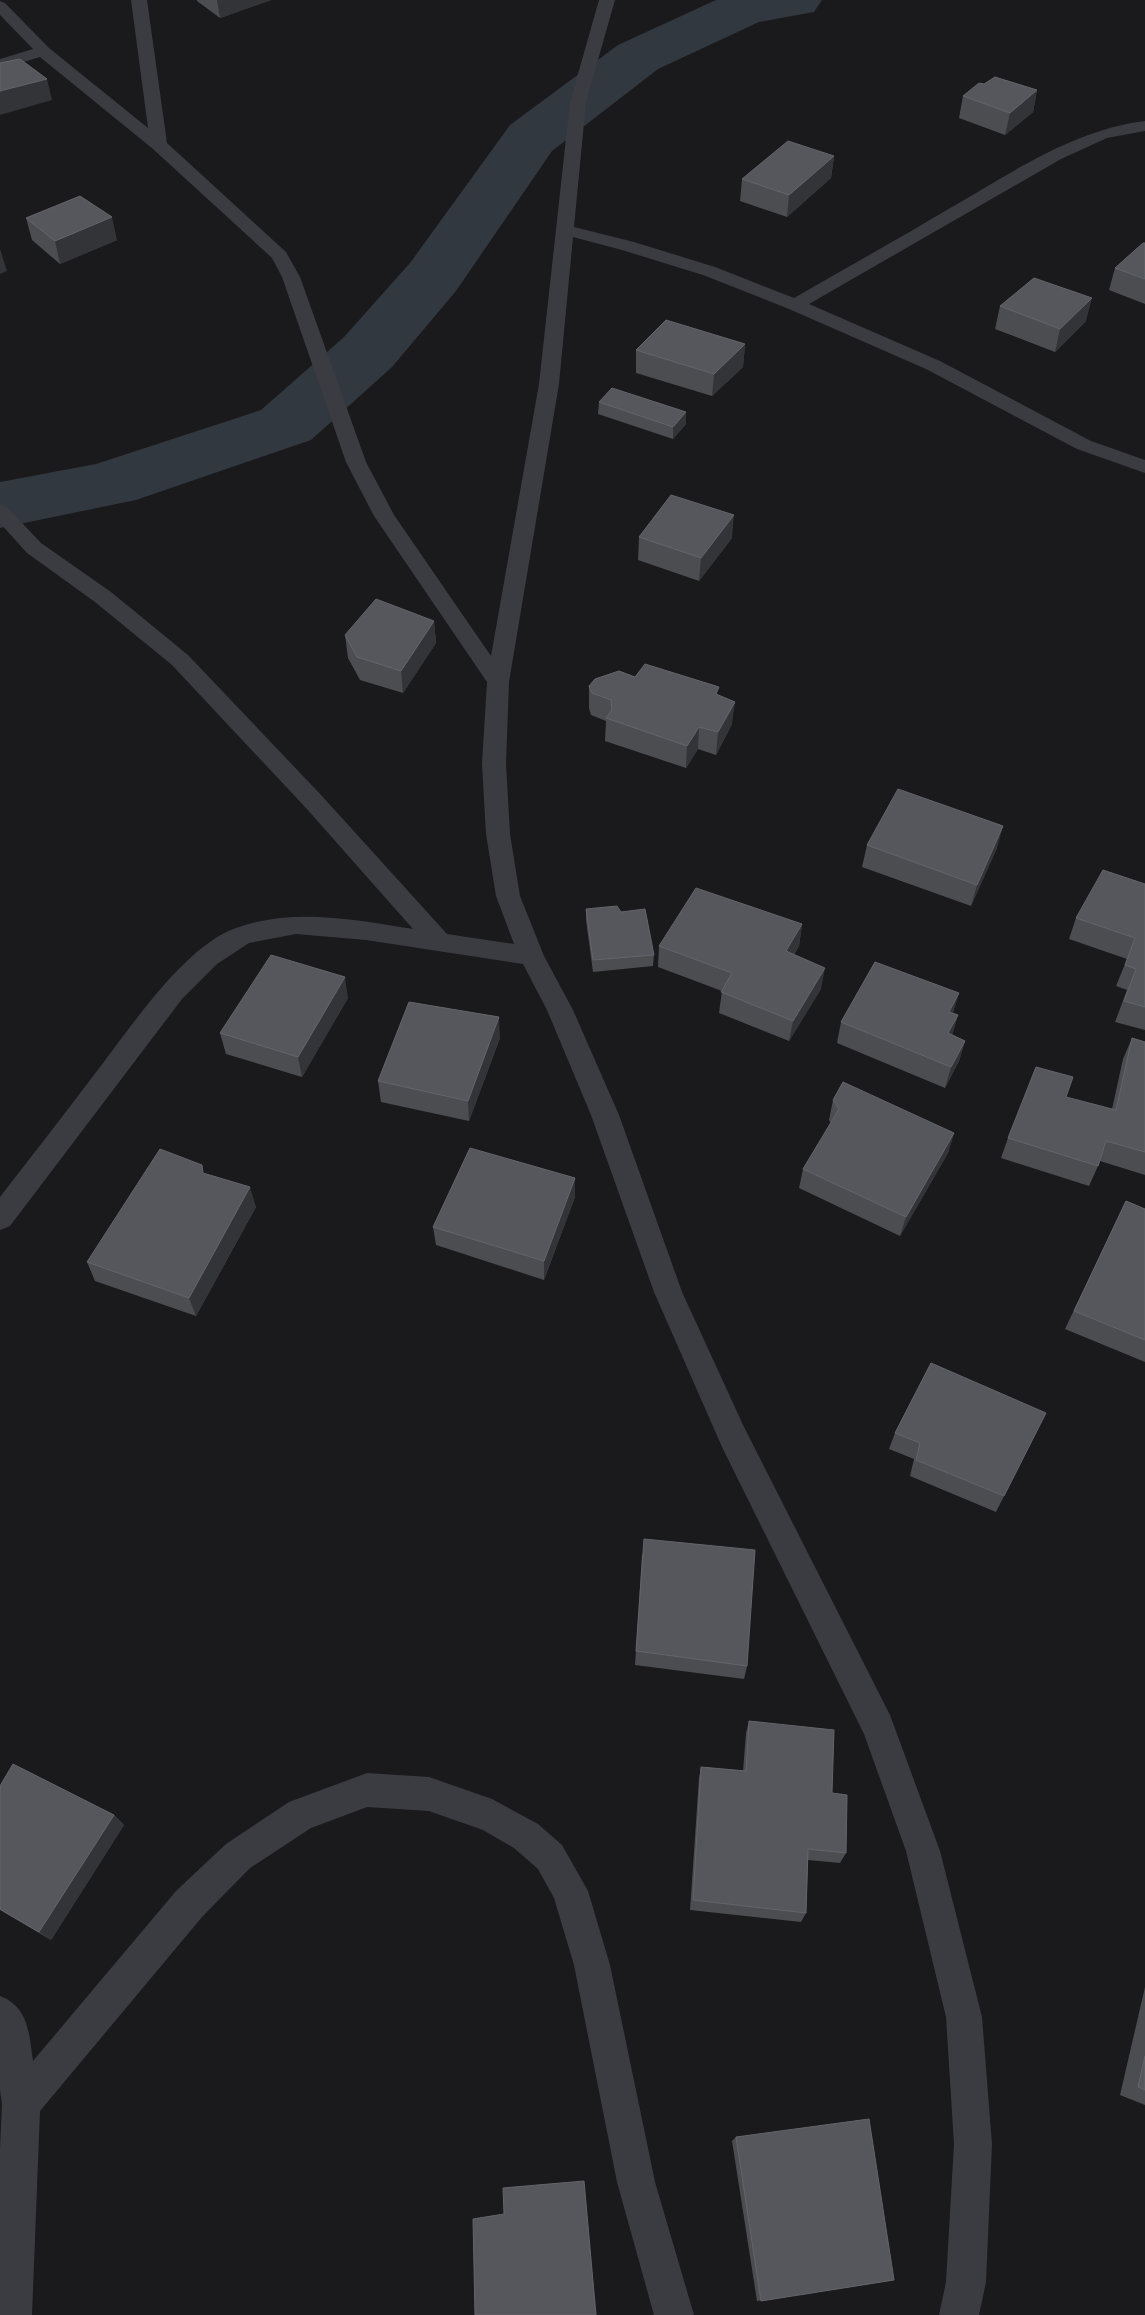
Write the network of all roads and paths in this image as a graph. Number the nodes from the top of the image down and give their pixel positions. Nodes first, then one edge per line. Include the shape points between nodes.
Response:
1 (139, 0) edge
2 (608, 0) edge
3 (0, 6) edge
4 (43, 51) junction
5 (0, 64) edge
6 (1145, 126) edge
7 (159, 145) junction
8 (564, 230) junction
9 (795, 304) junction
10 (1145, 467) edge
11 (0, 511) edge
12 (0, 544) edge
13 (34, 548) junction
14 (498, 682) junction
15 (439, 941) junction
16 (531, 956) junction
17 (0, 1218) edge
18 (0, 2014) edge
19 (21, 2104) junction
20 (12, 2315) edge
21 (674, 2315) edge
22 (959, 2315) edge

1 - 7 street
2 - 8 street via 578,102
3 - 4 street
4 - 5 street
4 - 7 street
6 - 9 street via 1102,134 1041,164
7 - 14 street via 280,256 291,277 356,462 384,516
8 - 9 street via 709,271
8 - 14 street via 549,384
9 - 10 street via 933,365 1084,445
11 - 13 street
12 - 13 street
13 - 15 street via 180,660
14 - 16 street via 494,764 498,834 508,896
15 - 16 street
15 - 17 street via 296,925 243,935 208,957 173,992
16 - 22 street via 560,1010 605,1116 668,1292 733,1437 878,1727 923,1851 964,2017 973,2144 966,2282
18 - 19 street via 10,2027
19 - 20 street
19 - 21 street via 189,1904 238,1856 301,1814 367,1790 429,1794 492,1816 526,1836 550,1857 570,1891 592,1965 636,2182

